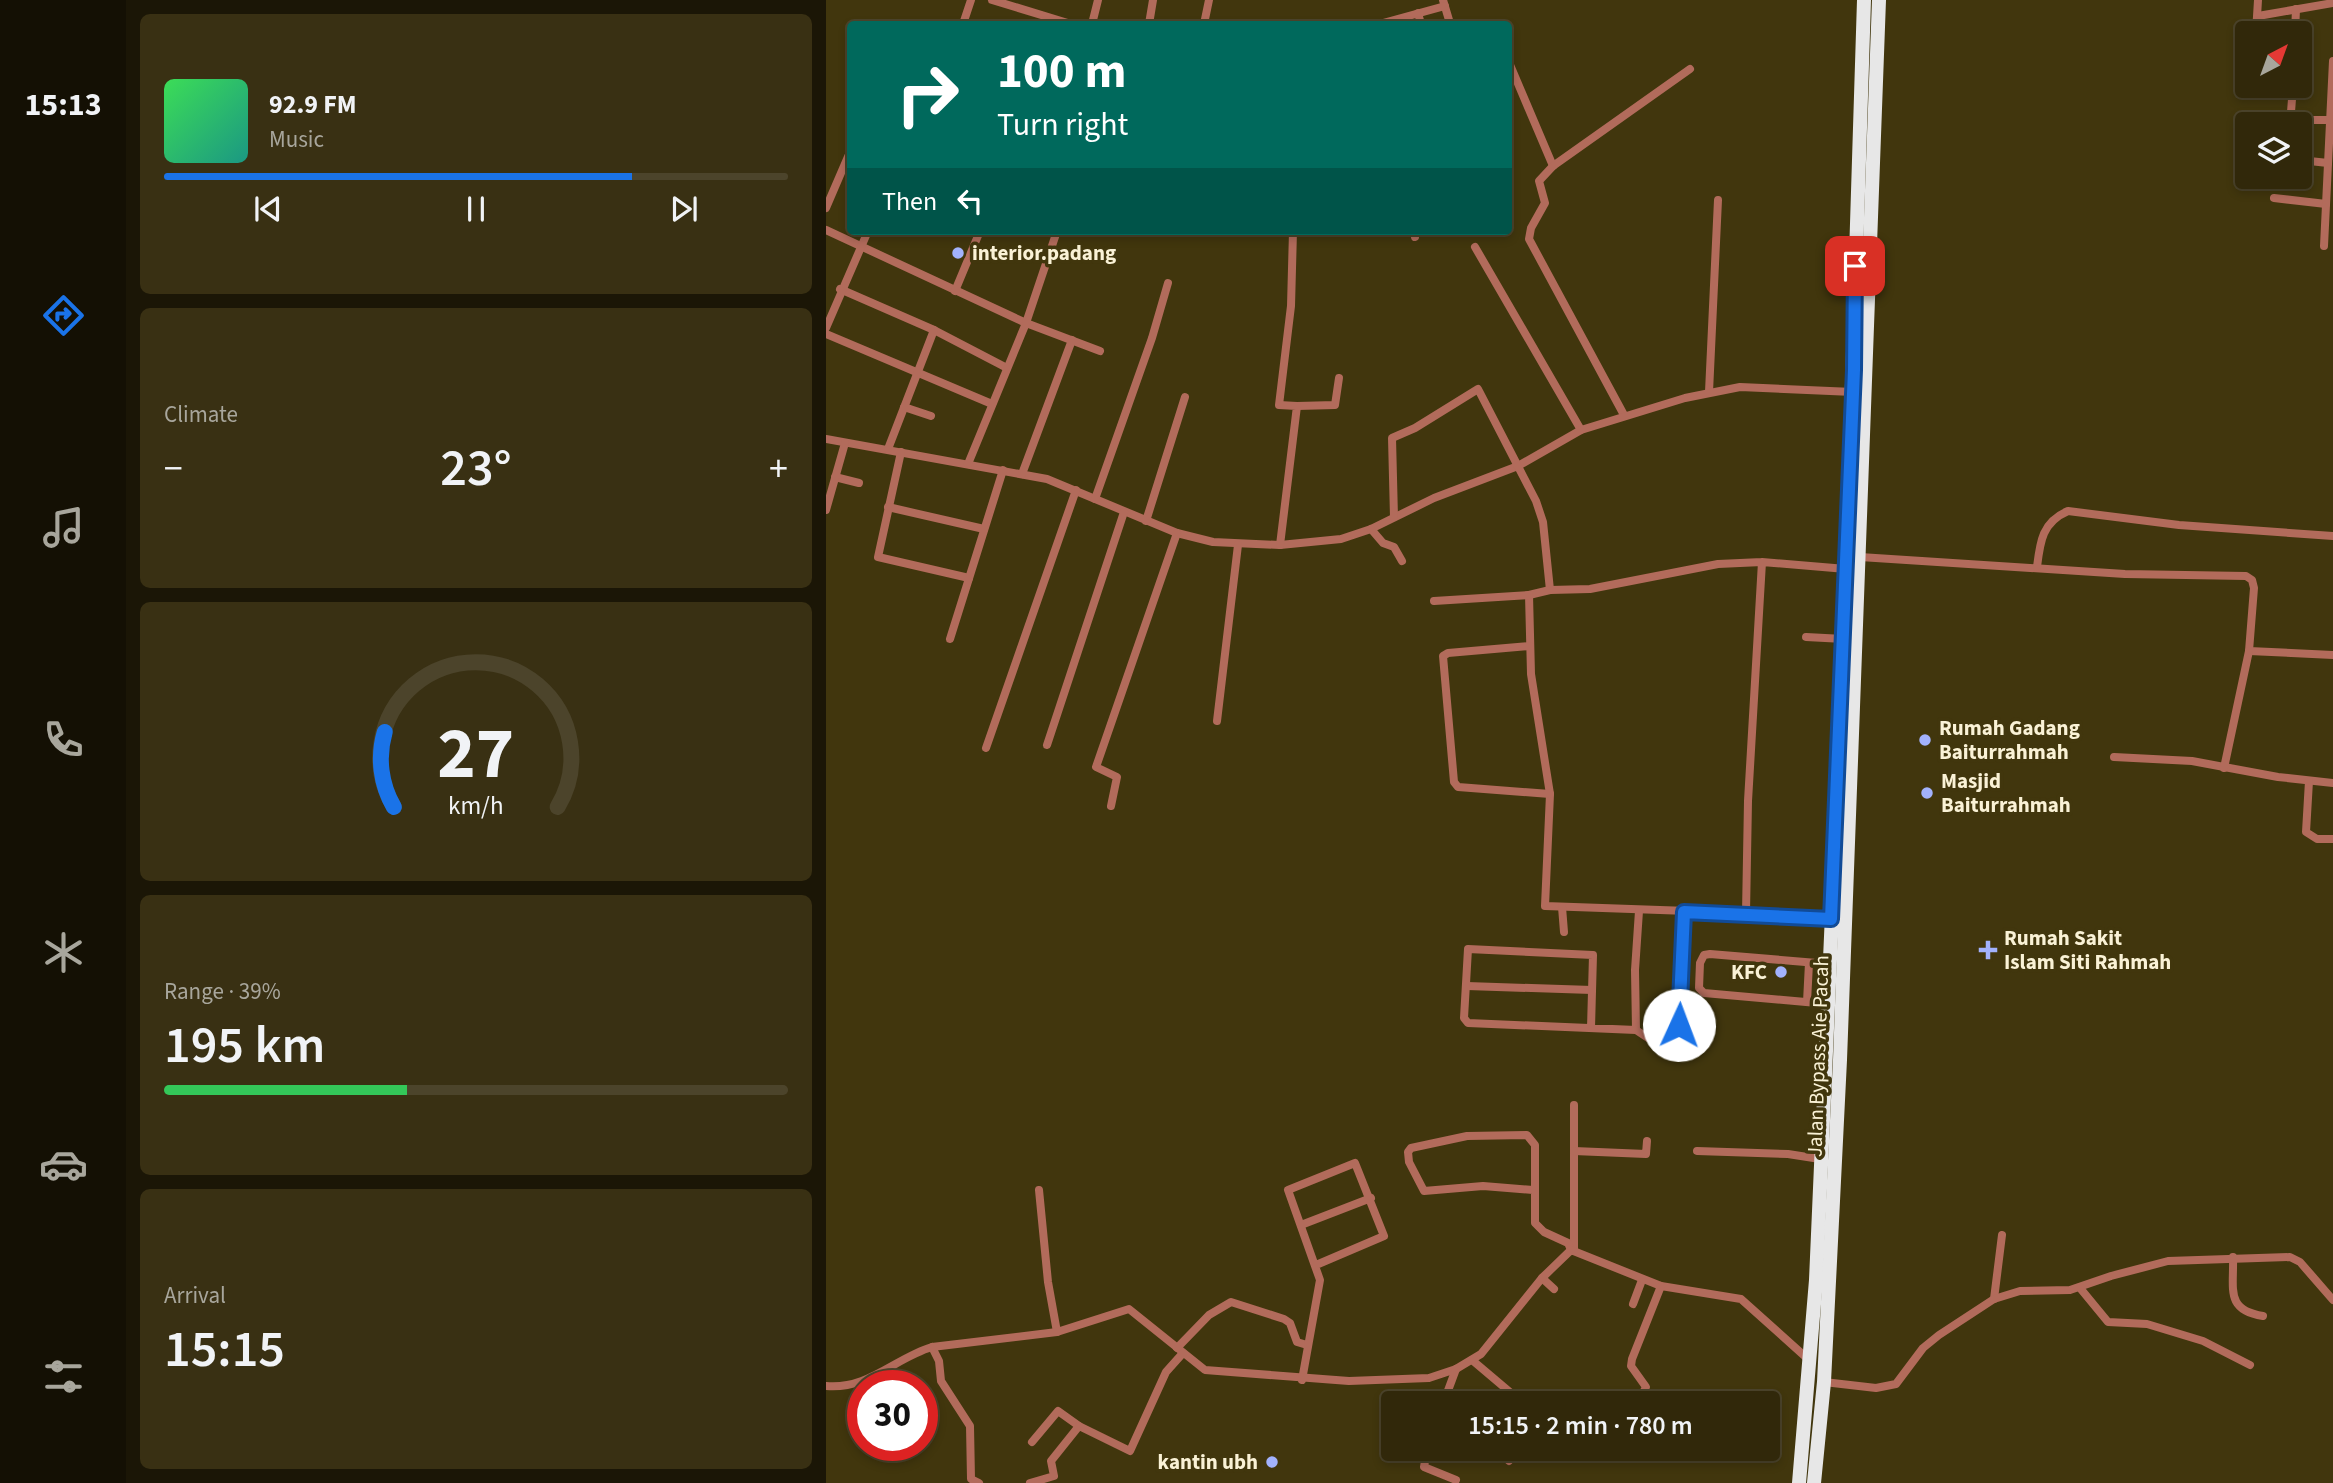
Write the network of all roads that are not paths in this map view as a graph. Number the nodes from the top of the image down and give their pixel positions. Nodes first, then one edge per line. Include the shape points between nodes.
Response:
1 (971, 0) edge
2 (992, 0) edge
3 (1098, 0) edge
4 (1153, 0) edge
5 (1209, 0) edge
6 (1864, 0) edge
7 (1879, 0) edge
8 (2258, 0) edge
9 (2333, 2) edge
10 (1444, 3) edge
11 (2296, 9) junction
12 (1418, 13) junction
13 (2258, 16) junction
14 (1449, 20) dead end
15 (964, 21) edge
16 (1061, 21) edge
17 (1093, 21) edge
18 (1150, 21) edge
19 (1205, 21) edge
20 (1390, 21) edge
21 (1420, 21) edge
22 (2257, 21) edge
23 (2296, 21) edge
24 (2333, 61) edge
25 (1512, 69) edge
26 (1689, 69) dead end
27 (2292, 98) edge
28 (2331, 120) edge
29 (847, 159) edge
30 (2312, 161) edge
31 (2328, 163) junction
32 (1553, 166) junction
33 (2274, 198) dead end
34 (1718, 200) dead end
35 (2326, 204) junction
36 (826, 208) edge
37 (826, 230) edge
38 (866, 235) edge
39 (978, 235) edge
40 (1056, 235) edge
41 (1293, 235) edge
42 (2324, 246) dead end
43 (860, 247) junction
44 (1475, 247) dead end
45 (1168, 284) dead end
46 (841, 289) junction
47 (955, 291) junction
48 (1026, 323) junction
49 (826, 328) edge
50 (934, 330) junction
51 (826, 334) edge
52 (1072, 340) junction
53 (1100, 351) dead end
54 (1007, 368) junction
55 (919, 373) junction
56 (1339, 378) dead end
57 (1709, 392) junction
58 (1853, 392) junction
59 (1185, 397) dead end
60 (992, 404) junction
61 (1297, 406) junction
62 (904, 407) junction
63 (1624, 415) junction
64 (930, 416) dead end
65 (1581, 429) junction
66 (826, 439) edge
67 (845, 443) junction
68 (888, 449) junction
69 (901, 452) junction
70 (968, 464) junction
71 (1518, 466) junction
72 (1003, 470) junction
73 (1021, 474) junction
74 (835, 477) junction
75 (859, 483) dead end
76 (1076, 490) junction
77 (1095, 499) junction
78 (888, 506) junction
79 (826, 510) edge
80 (1124, 512) junction
81 (1394, 517) junction
82 (1146, 521) junction
83 (984, 529) junction
84 (1371, 529) junction
85 (1177, 533) junction
86 (2333, 536) edge
87 (1238, 545) junction
88 (1280, 545) junction
89 (1860, 557) junction
90 (1402, 561) dead end
91 (1762, 562) junction
92 (2037, 567) junction
93 (1846, 569) junction
94 (969, 578) junction
95 (1549, 590) junction
96 (1530, 595) junction
97 (1434, 601) dead end
98 (1806, 637) dead end
99 (950, 639) dead end
100 (1844, 639) junction
101 (1530, 646) junction
102 (2249, 651) junction
103 (2333, 655) edge
104 (1847, 679) junction
105 (1217, 720) dead end
106 (1046, 745) dead end
107 (986, 748) dead end
108 (2114, 757) dead end
109 (2224, 768) junction
110 (2309, 781) junction
111 (2333, 783) edge
112 (1550, 794) junction
113 (1111, 806) dead end
114 (2333, 839) edge
115 (1562, 908) junction
116 (1639, 911) junction
117 (1684, 912) junction
118 (1746, 913) junction
119 (1831, 919) junction
120 (1564, 932) dead end
121 (1809, 963) junction
122 (1829, 964) junction
123 (1467, 986) junction
124 (1592, 990) junction
125 (1807, 1002) junction
126 (1828, 1004) junction
127 (1591, 1028) junction
128 (1636, 1030) junction
129 (1574, 1105) dead end
130 (1647, 1141) dead end
131 (1574, 1151) junction
132 (1698, 1151) dead end
133 (1821, 1159) junction
134 (1039, 1190) dead end
135 (1533, 1190) junction
136 (1371, 1198) junction
137 (1301, 1225) junction
138 (2002, 1235) dead end
139 (1573, 1250) junction
140 (2233, 1258) junction
141 (1316, 1265) junction
142 (1542, 1279) junction
143 (1642, 1280) junction
144 (1822, 1280) junction
145 (1661, 1286) junction
146 (2080, 1288) junction
147 (1554, 1289) dead end
148 (1994, 1299) junction
149 (2333, 1300) edge
150 (1633, 1304) dead end
151 (2263, 1317) dead end
152 (1057, 1332) junction
153 (1307, 1345) junction
154 (932, 1346) junction
155 (1180, 1351) junction
156 (1472, 1360) junction
157 (1811, 1363) junction
158 (2250, 1365) dead end
159 (1456, 1369) junction
160 (1302, 1380) junction
161 (1824, 1382) junction
162 (826, 1386) edge
163 (1448, 1391) edge
164 (1509, 1391) edge
165 (1644, 1391) edge
166 (1079, 1426) junction
167 (1032, 1442) dead end
168 (1809, 1457) junction
169 (1425, 1461) edge
170 (1456, 1480) dead end
171 (979, 1483) edge
172 (1030, 1483) edge
173 (1799, 1483) edge
174 (1814, 1483) edge

1 - 15 street
2 - 16 street
3 - 17 street
4 - 18 street
5 - 19 street
6 - 58 highway
7 - 89 highway, Jalan Bypass Aie Pacah
8 - 13 street
9 - 11 street
10 - 12 street
10 - 14 street
11 - 13 street
11 - 23 street
12 - 20 street
12 - 21 street
13 - 22 street
24 - 28 street
25 - 32 street
26 - 32 street
27 - 28 street via 2294,120
28 - 31 street
29 - 36 street
30 - 31 street
31 - 35 street
32 - 63 street via 1539,181 1545,204 1529,239
33 - 35 street
34 - 57 street
35 - 42 street
37 - 43 street
38 - 43 street
39 - 47 street
40 - 48 street
41 - 61 street via 1291,306 1279,404
43 - 46 street
43 - 47 street
44 - 65 street
45 - 77 street
46 - 49 street
46 - 50 street
47 - 48 street
48 - 52 street
48 - 54 street
50 - 54 street
50 - 55 street
51 - 55 street
52 - 53 street
52 - 73 street
54 - 60 street
55 - 60 street
55 - 62 street
56 - 61 street via 1335,405
57 - 58 street via 1740,387
57 - 63 street
58 - 93 highway
59 - 82 street
60 - 70 street
61 - 88 street
62 - 64 street
62 - 68 street
63 - 65 street
65 - 71 street
66 - 67 street
67 - 68 street
67 - 74 street
68 - 69 street
69 - 70 street
69 - 78 street
70 - 72 street
71 - 81 street
71 - 81 street via 1480,392 1474,389 1423,424 1392,438
71 - 95 street via 1543,522
72 - 73 street
72 - 83 street
73 - 76 street
74 - 75 street
74 - 79 street
76 - 77 street
76 - 107 street
77 - 80 street
78 - 83 street
78 - 94 street via 880,559
80 - 82 street
80 - 106 street
81 - 84 street
82 - 85 street
83 - 94 street
84 - 88 street via 1341,539
84 - 90 street via 1383,543 1394,547
85 - 87 street
85 - 113 street via 1096,767 1117,777
86 - 92 street via 2067,511 2048,524
87 - 88 street
87 - 105 street
89 - 92 street
89 - 104 highway, Jalan Bypass Aie Pacah
91 - 93 street
91 - 95 street via 1718,564 1590,589
91 - 118 street
92 - 102 street via 2250,577 2254,588
93 - 100 highway
94 - 99 street
95 - 96 street
96 - 97 street
96 - 101 street
98 - 100 street
100 - 104 highway
101 - 112 street
101 - 112 street via 1443,656 1454,782 1458,787
102 - 103 street
102 - 109 street
104 - 119 highway
104 - 144 highway, Jalan Bypass Aie Pacah
108 - 109 street via 2192,761
109 - 110 street
110 - 111 street
110 - 114 street via 2306,832 2317,839
112 - 115 street via 1544,903
115 - 116 street
115 - 120 street
116 - 117 street
116 - 128 street
117 - 118 street
117 - 128 street via 1678,1027 1672,1033 1648,1038
118 - 119 street
119 - 122 highway
121 - 122 street
121 - 125 street
121 - 125 street via 1710,954 1700,963 1703,993
122 - 126 highway
123 - 124 street
123 - 124 street via 1468,950 1477,947 1591,954 1595,957
123 - 127 street via 1464,1018 1468,1023
124 - 127 street
125 - 126 street
126 - 133 highway
127 - 128 street
129 - 131 street
130 - 131 street via 1646,1154
131 - 139 street
132 - 133 street
133 - 144 highway
134 - 152 street
135 - 135 street via 1535,1145 1527,1135 1467,1136 1408,1152 1424,1191 1483,1186
135 - 139 street via 1535,1223
136 - 137 street
136 - 137 street via 1354,1163 1291,1186 1288,1191
136 - 141 street via 1384,1236
137 - 141 street
138 - 148 street
139 - 142 street
139 - 143 street
140 - 146 street via 2168,1261
140 - 149 street via 2290,1256
140 - 151 street via 2236,1305 2242,1312
141 - 153 street via 1320,1280
142 - 147 street
142 - 156 street
143 - 145 street
143 - 150 street
144 - 157 highway
144 - 161 highway, Jalan Bypass Aie Pacah
145 - 157 street via 1741,1299
145 - 165 street via 1632,1359
146 - 148 street via 2032,1289
146 - 158 street via 2108,1322 2147,1324 2203,1341
148 - 161 street via 1923,1348 1896,1384 1876,1388
152 - 154 street
152 - 155 street via 1129,1309
153 - 155 street via 1297,1342 1284,1319 1231,1302 1209,1315
153 - 160 street
154 - 162 street via 868,1380
154 - 171 street via 941,1381 970,1426 971,1479
155 - 160 street via 1205,1370
155 - 166 street via 1130,1451
156 - 159 street
156 - 164 street
157 - 168 highway
159 - 160 street via 1413,1380
159 - 163 street
161 - 168 highway, Jalan Bypass Aie Pacah
166 - 167 street via 1059,1411
166 - 172 street via 1051,1461 1054,1476
168 - 173 highway
168 - 174 highway, Jalan Bypass Aie Pacah
169 - 170 street via 1424,1466

